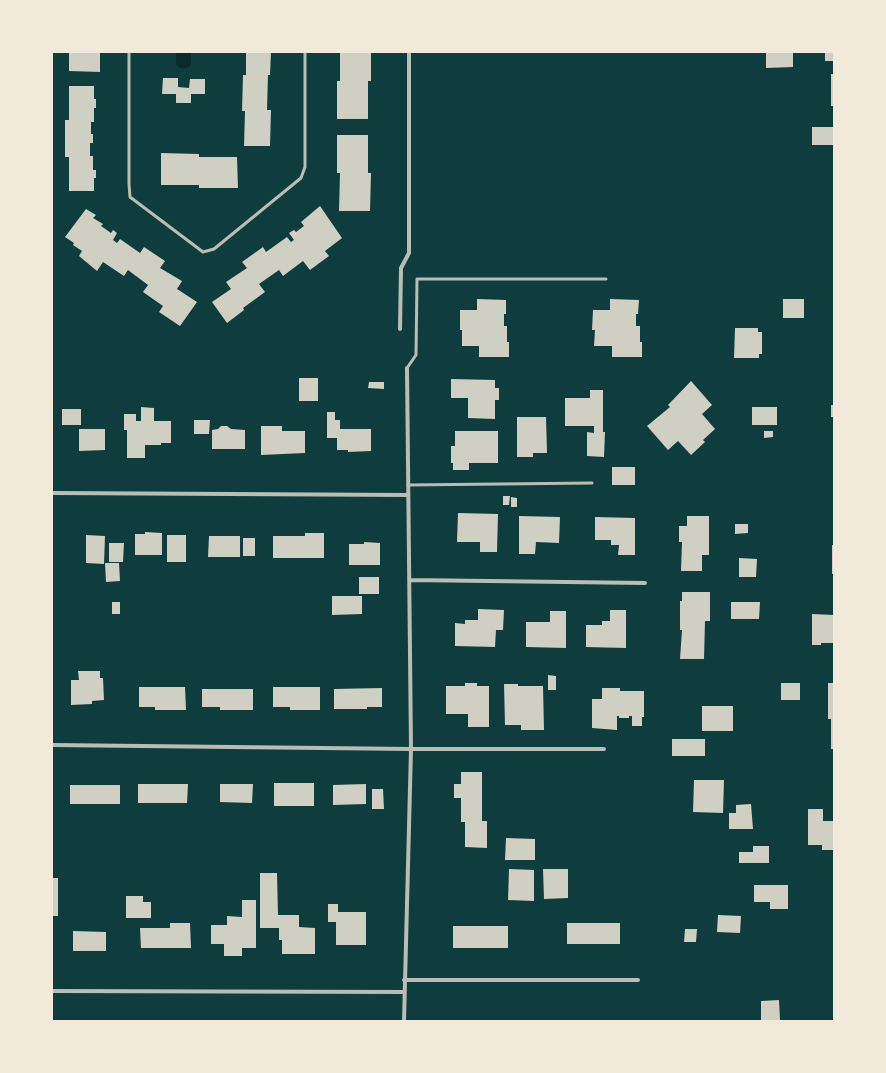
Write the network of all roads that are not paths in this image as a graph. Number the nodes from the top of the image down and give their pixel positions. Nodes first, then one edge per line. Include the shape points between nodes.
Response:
1 (129, 52) edge
2 (305, 52) edge
3 (409, 52) edge
4 (606, 279) dead end
5 (400, 329) dead end
6 (407, 368) joint
7 (592, 483) dead end
8 (408, 485) junction
9 (52, 493) edge
10 (408, 495) junction
11 (410, 580) junction
12 (645, 583) dead end
13 (52, 745) edge
14 (410, 749) junction
15 (604, 749) dead end
16 (404, 980) junction
17 (638, 980) dead end
18 (52, 991) edge
19 (404, 992) junction
20 (404, 1021) edge

1 - 2 lane via 130,197 203,252 214,249 301,178 305,167
3 - 5 street via 409,252 401,268
4 - 6 lane via 417,279 416,355
6 - 8 street
7 - 8 lane
8 - 10 street
9 - 10 street
10 - 11 street
11 - 12 street
11 - 14 street
13 - 14 street
14 - 15 street
14 - 16 street
16 - 17 street
16 - 19 street
18 - 19 street
19 - 20 street

